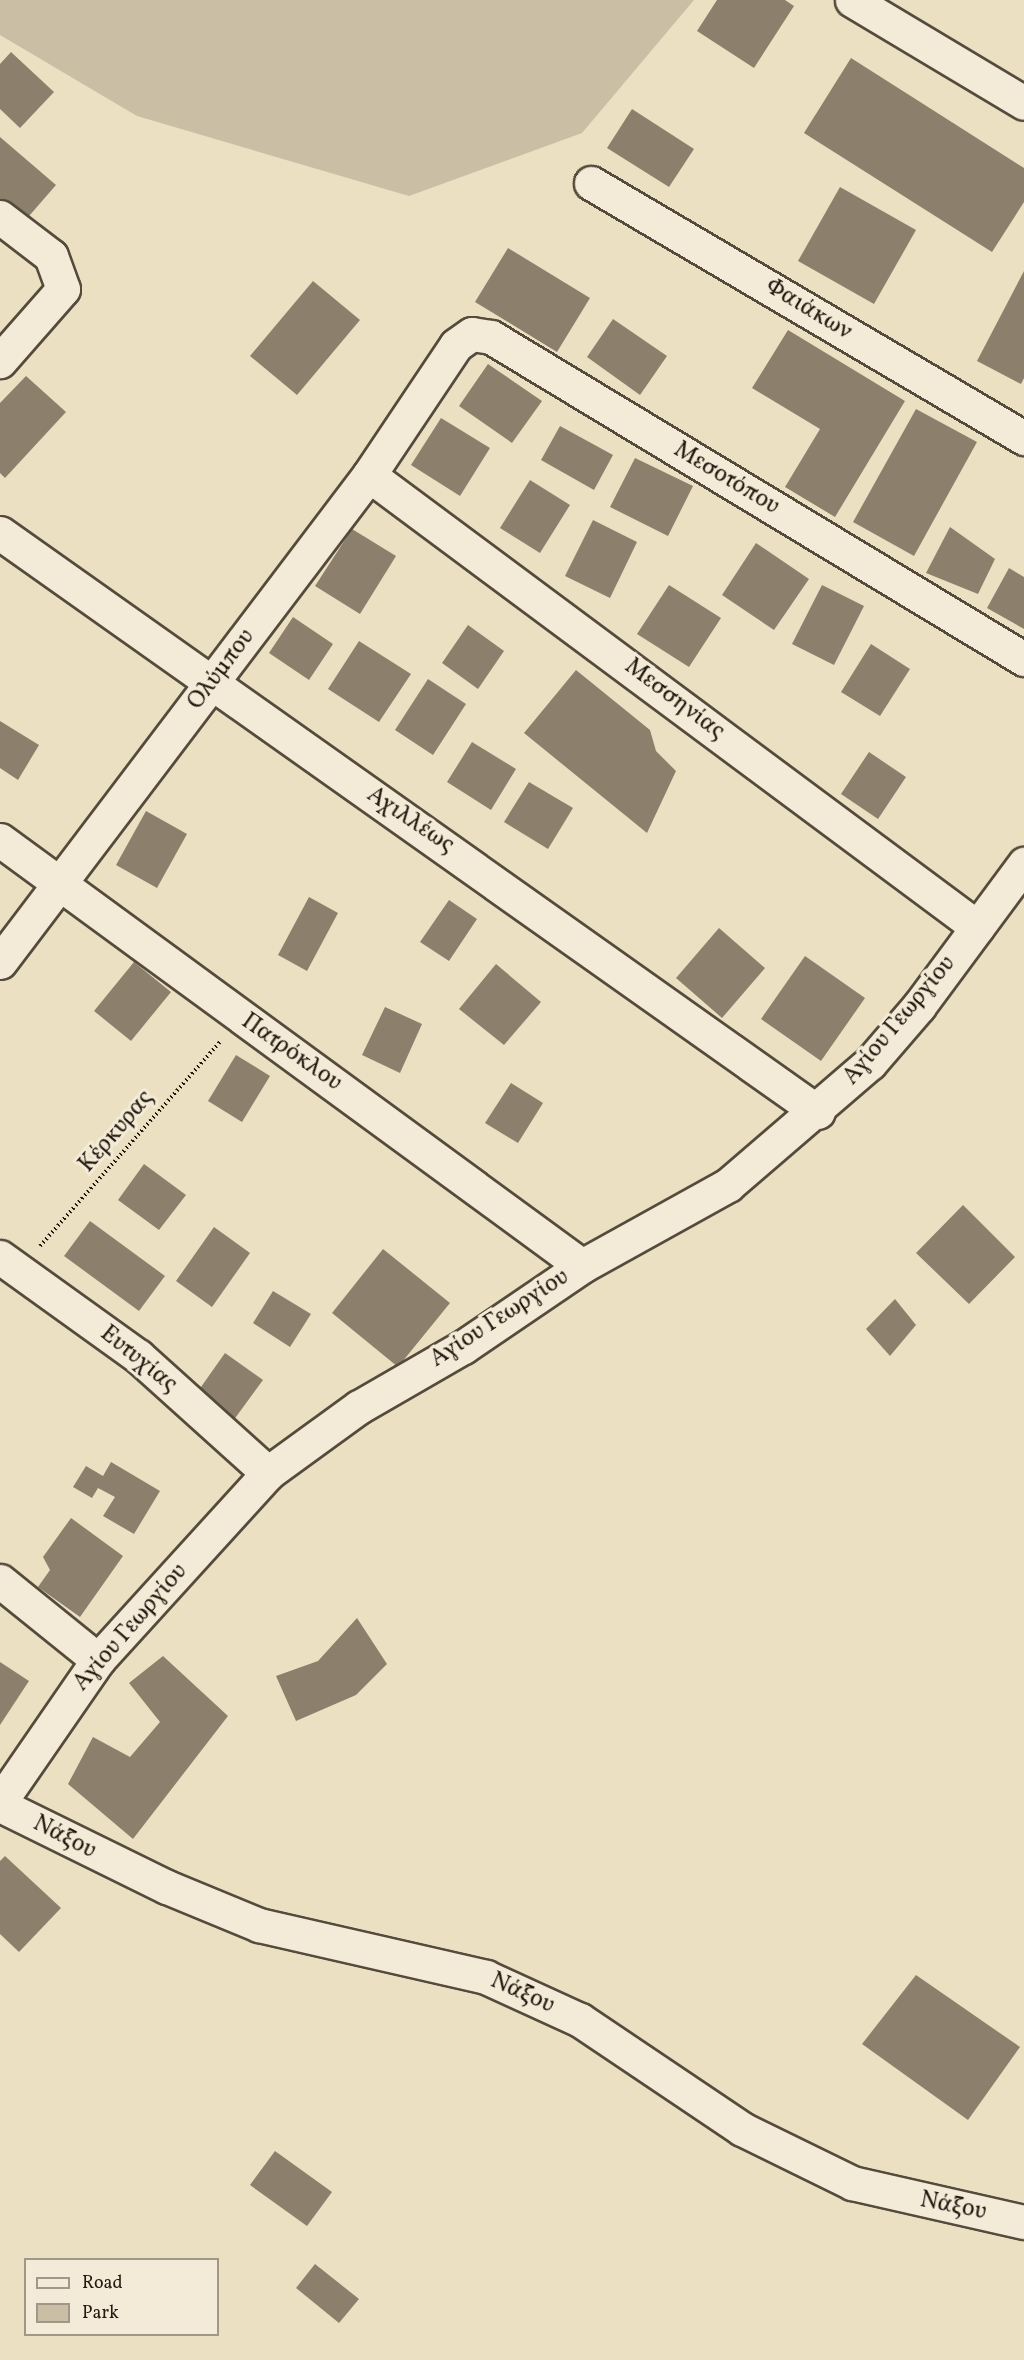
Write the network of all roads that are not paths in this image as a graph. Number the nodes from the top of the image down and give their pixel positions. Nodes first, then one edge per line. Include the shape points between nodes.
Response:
1 (852, 0) edge
2 (1024, 103) edge
3 (591, 183) dead end
4 (0, 217) edge
5 (0, 361) edge
6 (436, 372) joint
7 (1024, 438) edge
8 (369, 475) junction
9 (0, 533) edge
10 (1024, 659) edge
11 (211, 684) junction
12 (0, 840) edge
13 (1024, 864) edge
14 (61, 884) junction
15 (977, 927) junction
16 (0, 962) edge
17 (818, 1112) junction
18 (10, 1263) edge
19 (582, 1266) junction
20 (268, 1473) junction
21 (0, 1581) edge
22 (98, 1660) junction
23 (0, 1803) edge
24 (1024, 2222) edge

1 - 2 street
3 - 7 street, Φαιάκων
4 - 5 street via 51,256 63,289
6 - 8 street, Ολύμπου
6 - 10 street, Μεσοτόπου via 463,338 491,337
8 - 11 street, Ολύμπου
8 - 15 street, Μεσσηνίας
9 - 11 street, Αχιλλέως
11 - 14 street, Ολύμπου
11 - 17 street, Αχιλλέως via 509,888
12 - 14 street, Πατρόκλου
13 - 15 street, Αγίου Γεωργίου
14 - 16 street, Ολύμπου
14 - 19 street, Πατρόκλου
15 - 17 street, Αγίου Γεωργίου via 919,1006
17 - 19 street, Αγίου Γεωργίου via 729,1185
18 - 20 street, Ευτυχίας via 138,1356
19 - 20 street, Αγίου Γεωργίου via 463,1347 358,1407
20 - 22 street, Αγίου Γεωργίου
21 - 22 street
22 - 23 street, Αγίου Γεωργίου
23 - 24 street, Νάξου via 116,1864 259,1925 486,1977 580,2020 742,2129 852,2183

